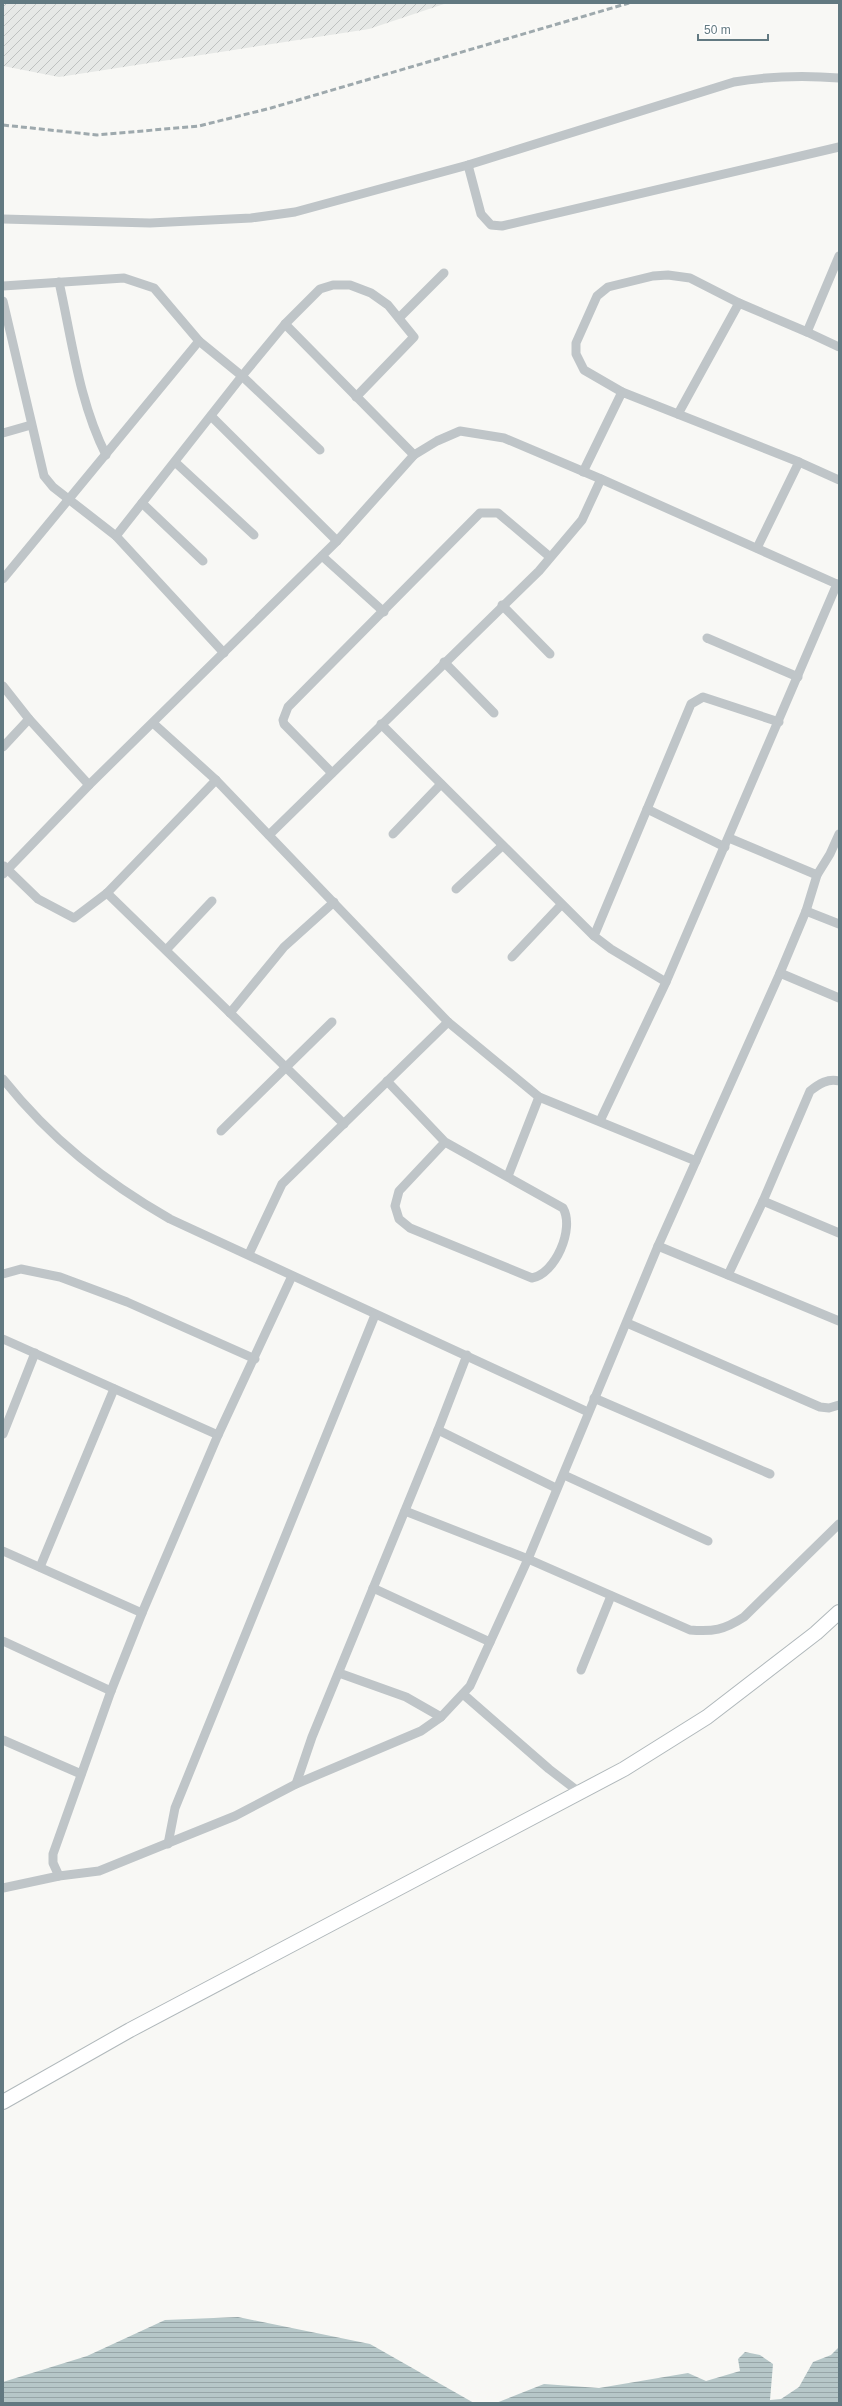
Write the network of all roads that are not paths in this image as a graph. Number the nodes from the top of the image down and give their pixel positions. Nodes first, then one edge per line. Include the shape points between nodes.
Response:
1 (839, 78) edge
2 (839, 147) edge
3 (468, 165) junction
4 (3, 219) edge
5 (839, 256) edge
6 (444, 273) dead end
7 (59, 282) junction
8 (3, 286) edge
9 (3, 301) edge
10 (739, 303) junction
11 (399, 318) junction
12 (285, 324) junction
13 (807, 332) junction
14 (199, 341) junction
15 (839, 347) edge
16 (242, 376) junction
17 (622, 392) junction
18 (356, 397) junction
19 (678, 414) junction
20 (211, 416) junction
21 (31, 425) junction
22 (3, 434) edge
23 (320, 450) dead end
24 (106, 455) junction
25 (414, 455) junction
26 (174, 462) junction
27 (799, 462) junction
28 (583, 472) junction
29 (601, 479) junction
30 (839, 480) edge
31 (69, 499) junction
32 (142, 503) junction
33 (254, 535) dead end
34 (116, 536) junction
35 (337, 541) junction
36 (757, 548) junction
37 (322, 556) junction
38 (550, 557) junction
39 (203, 561) dead end
40 (3, 579) edge
41 (838, 585) edge
42 (502, 605) junction
43 (384, 612) junction
44 (707, 638) dead end
45 (224, 653) junction
46 (550, 654) dead end
47 (444, 662) junction
48 (798, 677) junction
49 (3, 686) edge
50 (494, 713) dead end
51 (29, 719) junction
52 (778, 722) junction
53 (153, 723) junction
54 (381, 724) junction
55 (3, 747) edge
56 (332, 773) junction
57 (216, 780) junction
58 (441, 784) junction
59 (89, 785) junction
60 (647, 810) junction
61 (393, 834) dead end
62 (839, 834) edge
63 (269, 835) junction
64 (729, 838) junction
65 (502, 846) junction
66 (725, 847) junction
67 (835, 856) edge
68 (5, 869) edge
69 (818, 875) junction
70 (456, 889) dead end
71 (107, 893) junction
72 (212, 901) dead end
73 (334, 902) junction
74 (561, 905) junction
75 (806, 911) junction
76 (839, 924) edge
77 (594, 936) junction
78 (166, 950) junction
79 (512, 957) dead end
80 (780, 973) junction
81 (666, 982) junction
82 (839, 998) edge
83 (230, 1012) junction
84 (332, 1022) dead end
85 (448, 1022) junction
86 (285, 1067) junction
87 (3, 1079) edge
88 (387, 1081) junction
89 (839, 1081) edge
90 (539, 1097) junction
91 (600, 1121) junction
92 (344, 1124) junction
93 (221, 1131) dead end
94 (445, 1142) junction
95 (696, 1161) junction
96 (508, 1176) junction
97 (763, 1202) junction
98 (839, 1233) edge
99 (658, 1246) junction
100 (248, 1254) junction
101 (3, 1274) edge
102 (728, 1275) junction
103 (292, 1276) junction
104 (375, 1315) junction
105 (839, 1321) edge
106 (627, 1323) junction
107 (3, 1339) edge
108 (35, 1353) junction
109 (467, 1355) junction
110 (255, 1358) junction
111 (114, 1389) junction
112 (594, 1398) junction
113 (839, 1405) edge
114 (588, 1412) junction
115 (438, 1430) junction
116 (3, 1434) edge
117 (218, 1435) junction
118 (770, 1474) dead end
119 (564, 1475) junction
120 (556, 1488) junction
121 (405, 1511) junction
122 (839, 1524) edge
123 (708, 1541) dead end
124 (3, 1551) edge
125 (528, 1559) junction
126 (40, 1567) junction
127 (373, 1588) junction
128 (612, 1596) junction
129 (839, 1612) edge
130 (142, 1613) junction
131 (3, 1642) edge
132 (490, 1642) junction
133 (581, 1670) dead end
134 (339, 1673) junction
135 (111, 1691) junction
136 (463, 1694) junction
137 (441, 1717) junction
138 (3, 1740) edge
139 (81, 1774) junction
140 (296, 1784) junction
141 (579, 1792) junction
142 (168, 1844) junction
143 (59, 1876) junction
144 (3, 1888) edge
145 (3, 2102) edge

1 - 3 street via 804,75 734,82
2 - 3 street via 502,226 491,225 481,214
3 - 4 street via 295,212 251,218 150,223
5 - 13 street
6 - 11 street
7 - 8 street
7 - 14 street via 124,278 140,282 154,288
7 - 24 street via 86,403 95,434
9 - 21 street
10 - 13 street
10 - 17 street via 690,278 668,275 608,287 597,296 576,343 576,354 584,370
10 - 19 street
11 - 12 street via 388,305 371,293 350,285 333,285 320,289
11 - 18 street via 414,337
12 - 16 street
12 - 18 street
13 - 15 street
14 - 16 street
14 - 24 street
16 - 20 street
16 - 23 street
17 - 19 street
17 - 28 street
18 - 25 street
19 - 27 street
20 - 26 street
20 - 35 street
21 - 22 street
21 - 31 street via 44,476
24 - 31 street
25 - 28 street via 460,431 504,438
25 - 35 street
26 - 32 street
26 - 33 street
27 - 30 street
27 - 36 street
28 - 29 street
29 - 36 street
29 - 38 street via 582,520
31 - 34 street
31 - 40 street
32 - 34 street
32 - 39 street
34 - 45 street
35 - 37 street
36 - 41 street
37 - 43 street
37 - 45 street
38 - 42 street
38 - 43 street via 498,513 480,513
41 - 48 street
42 - 46 street
42 - 47 street
43 - 56 street via 288,707 284,714 284,724
44 - 48 street
45 - 53 street
47 - 50 street
47 - 54 street
48 - 52 street
49 - 51 street
51 - 55 street
51 - 59 street
52 - 60 street via 703,697 696,700 691,704
52 - 64 street
53 - 57 street
53 - 59 street
54 - 56 street
54 - 58 street
56 - 63 street
57 - 63 street
57 - 71 street
58 - 61 street
58 - 65 street
59 - 68 street
60 - 66 street
60 - 77 street
62 - 67 street
63 - 73 street
64 - 66 street
64 - 69 street
65 - 70 street
65 - 74 street
66 - 81 street
67 - 69 street
68 - 71 street via 38,899 74,918
69 - 75 street
71 - 78 street
72 - 78 street
73 - 83 street via 284,947
73 - 85 street
74 - 77 street
74 - 79 street
75 - 76 street
75 - 80 street
77 - 81 street
78 - 83 street
80 - 82 street
80 - 95 street
81 - 91 street
83 - 86 street
84 - 86 street
85 - 88 street
85 - 90 street
86 - 92 street
86 - 93 street
87 - 100 street via 21,1101 86,1164 115,1185 170,1219
88 - 92 street
88 - 94 street
89 - 97 street via 832,1080 819,1084 810,1091
90 - 91 street
90 - 96 street
91 - 95 street
92 - 100 street via 282,1184
94 - 96 street
94 - 96 street via 399,1191 395,1206 399,1219 410,1228 518,1273 532,1278 541,1277 548,1271 563,1243 568,1227 568,1216 563,1208
95 - 99 street
97 - 98 street
97 - 102 street
99 - 102 street
99 - 106 street
100 - 103 street
101 - 110 street via 21,1269 60,1277 127,1302
102 - 105 street
103 - 104 street
103 - 110 street
104 - 109 street
104 - 142 street via 175,1808
106 - 112 street
106 - 113 street via 820,1407 830,1408
107 - 108 street
108 - 111 street
108 - 116 street
109 - 114 street
109 - 115 street
110 - 117 street
111 - 117 street
111 - 126 street
112 - 114 street
112 - 118 street
114 - 119 street
115 - 120 street
115 - 121 street
117 - 130 street
119 - 120 street
119 - 123 street
120 - 125 street
121 - 125 street
121 - 127 street
122 - 128 street via 744,1617 711,1632 690,1630
124 - 126 street
125 - 128 street
125 - 132 street
126 - 130 street
127 - 132 street
127 - 134 street
128 - 133 street
129 - 141 main road via 707,1718 624,1770
130 - 135 street
131 - 135 street
132 - 136 street via 470,1686
134 - 137 street via 406,1697
134 - 140 street
135 - 139 street
136 - 137 street
136 - 141 street via 548,1769
137 - 140 street via 421,1731
138 - 139 street
139 - 143 street via 53,1854 53,1864
140 - 142 street via 235,1816
141 - 145 main road via 130,2030
142 - 143 street via 99,1871
143 - 144 street

